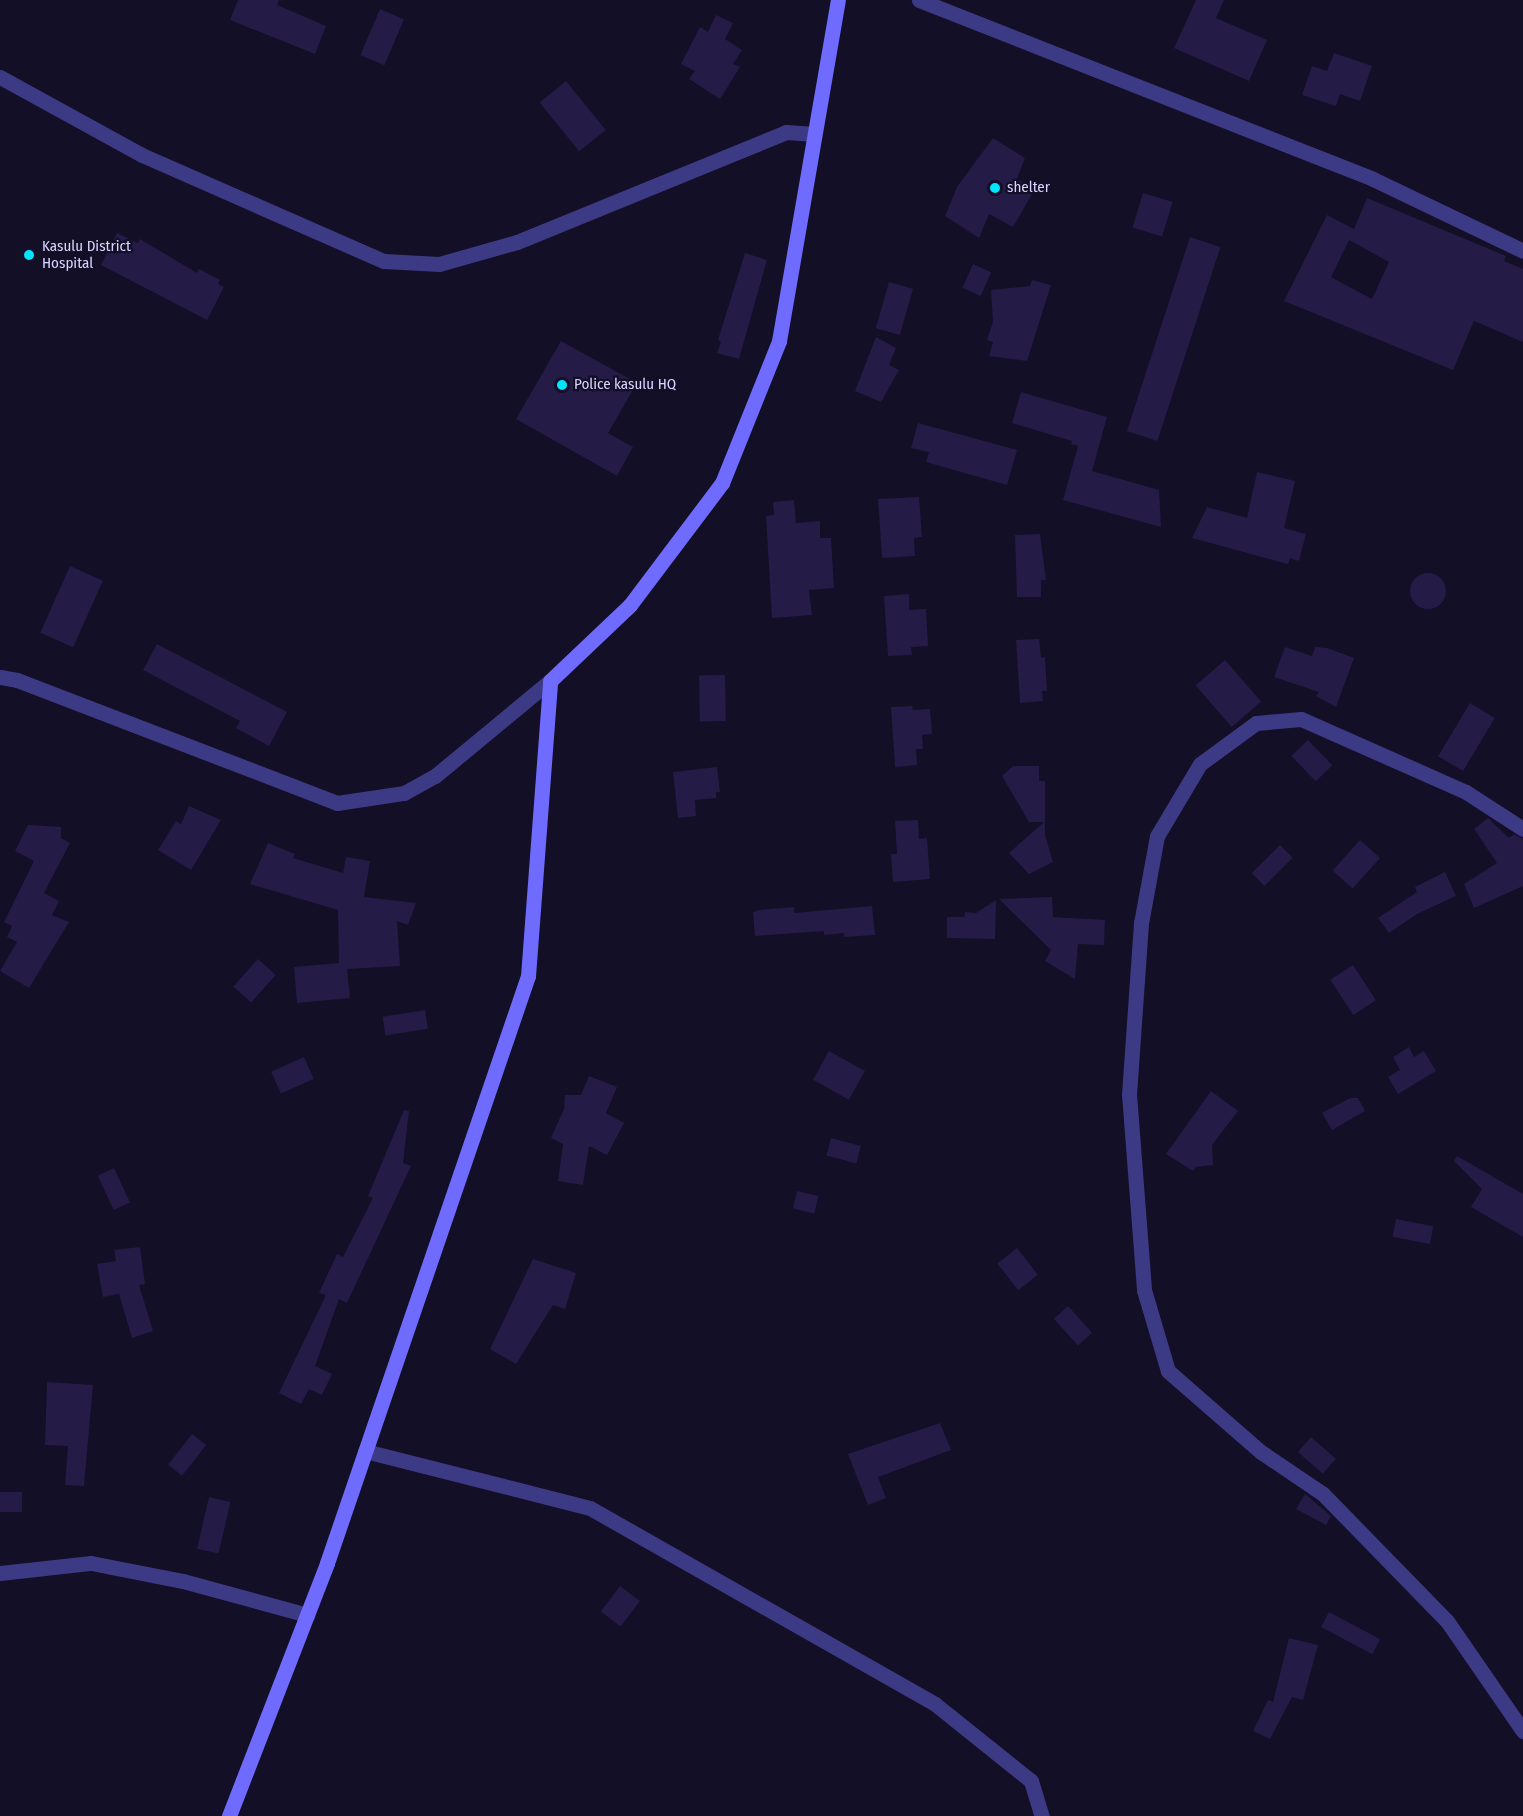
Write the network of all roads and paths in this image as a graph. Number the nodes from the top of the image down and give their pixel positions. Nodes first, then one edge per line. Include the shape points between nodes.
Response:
1 (838, 0) edge
2 (919, 0) edge
3 (0, 77) edge
4 (814, 134) junction
5 (1523, 251) edge
6 (0, 677) edge
7 (550, 681) junction
8 (1523, 829) edge
9 (365, 1451) junction
10 (0, 1572) edge
11 (307, 1615) junction
12 (1523, 1731) edge
13 (229, 1816) edge
14 (1042, 1816) edge

1 - 4 street
2 - 5 street via 1373,179
3 - 4 street via 142,155 384,261 439,264 517,242 786,132
4 - 7 street via 779,341 722,483 630,605
6 - 7 street via 17,680 337,803 404,793 435,776
7 - 9 street via 528,976
8 - 12 street via 1466,792 1301,719 1256,723 1200,764 1157,836 1141,923 1130,1094 1144,1290 1167,1371 1261,1452 1323,1494 1447,1621
9 - 11 street
9 - 14 street via 590,1508 774,1616 935,1704 1031,1780
10 - 11 street via 92,1563 183,1581
11 - 13 street

